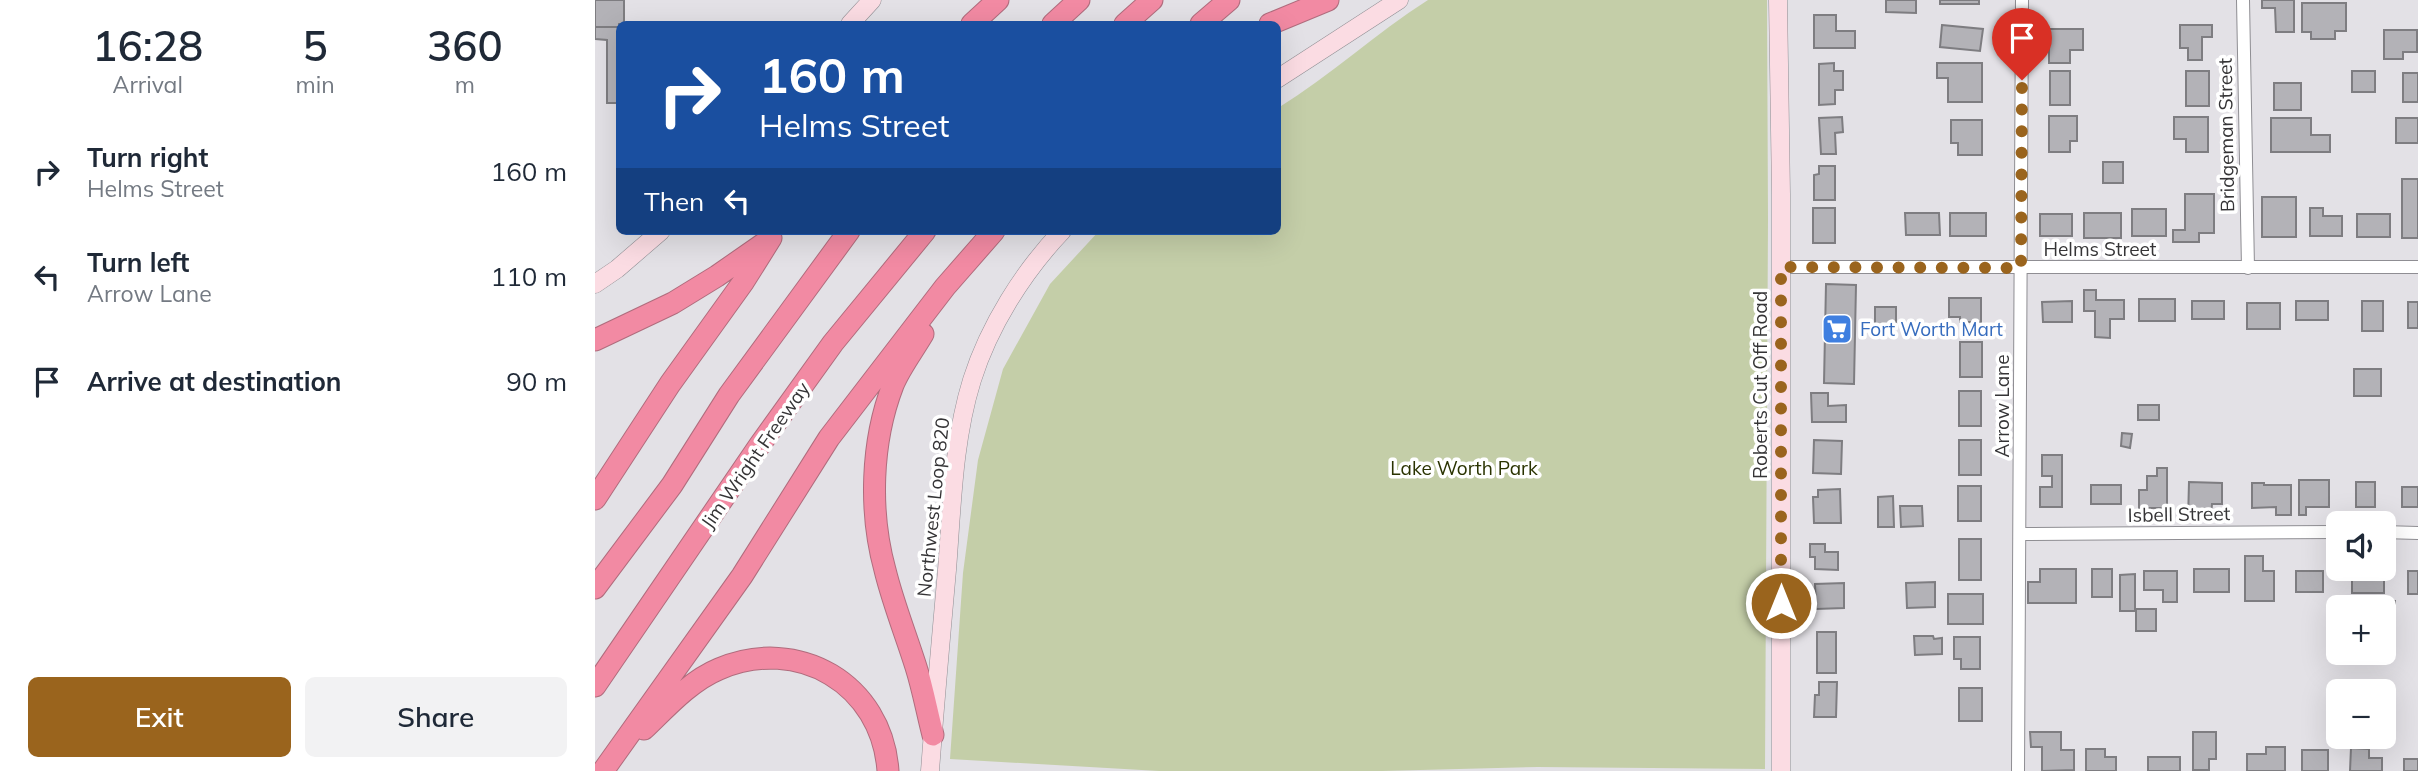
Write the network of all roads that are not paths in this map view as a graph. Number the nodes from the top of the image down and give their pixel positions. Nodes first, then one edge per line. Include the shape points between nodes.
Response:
1 (872, 0) edge
2 (979, 0) edge
3 (998, 0) edge
4 (1079, 0) edge
5 (1152, 0) edge
6 (1229, 0) edge
7 (1328, 0) edge
8 (1399, 0) edge
9 (1778, 0) edge
10 (2022, 0) edge
11 (2243, 0) edge
12 (853, 21) edge
13 (962, 21) edge
14 (975, 21) edge
15 (1056, 21) edge
16 (1128, 21) edge
17 (1204, 21) edge
18 (1277, 21) edge
19 (1281, 76) edge
20 (656, 235) edge
21 (775, 235) edge
22 (846, 235) edge
23 (922, 235) edge
24 (990, 235) edge
25 (1059, 235) edge
26 (1781, 267) junction
27 (2418, 267) edge
28 (2021, 268) junction
29 (2248, 268) junction
30 (595, 284) edge
31 (945, 287) junction
32 (595, 340) edge
33 (595, 499) edge
34 (2326, 532) edge
35 (2396, 532) edge
36 (2418, 533) edge
37 (2021, 534) junction
38 (595, 588) edge
39 (595, 685) edge
40 (933, 734) junction
41 (608, 765) edge
42 (888, 771) edge
43 (930, 771) edge
44 (1781, 771) edge
45 (2018, 771) edge

1 - 12 main road
2 - 13 highway
3 - 14 highway
4 - 15 highway
5 - 16 highway
6 - 17 highway
7 - 18 highway
8 - 19 main road
9 - 26 main road, Roberts Cut Off Road
10 - 28 street, Arrow Lane
11 - 29 street, Bridgeman Street
20 - 30 main road
21 - 32 highway via 673,303
21 - 33 highway
22 - 38 highway
23 - 39 highway, Jim Wright Freeway via 833,343
24 - 31 highway
25 - 40 main road, Northwest Loop 820 via 996,325 969,391 958,443
26 - 28 street, Helms Street
26 - 44 main road, Roberts Cut Off Road
27 - 29 street, Helms Street
28 - 29 street, Helms Street
28 - 37 street, Arrow Lane
31 - 40 highway via 894,384 881,430 874,494 884,569
31 - 41 highway via 829,438 742,576
34 - 37 street, Isbell Street
35 - 36 street
37 - 45 street, Arrow Lane
40 - 43 main road, Northwest Loop 820
41 - 42 highway via 673,702 715,670 742,660 771,657 806,662 837,678 860,698 876,722

